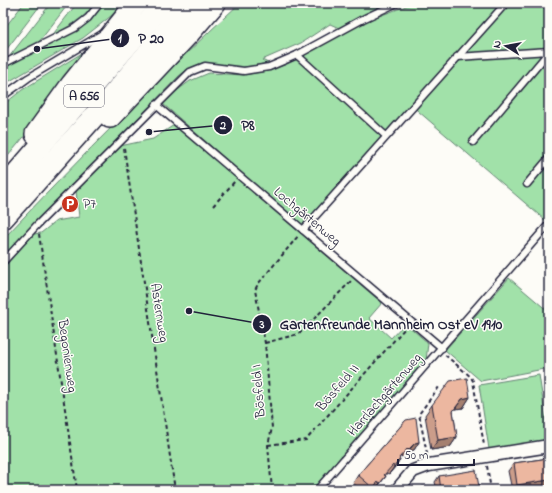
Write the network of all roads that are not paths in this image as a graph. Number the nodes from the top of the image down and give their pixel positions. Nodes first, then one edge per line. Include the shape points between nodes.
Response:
1 (100, 3) edge
2 (136, 3) edge
3 (164, 3) edge
4 (190, 3) edge
5 (215, 3) edge
6 (226, 3) edge
7 (397, 3) edge
8 (506, 3) edge
9 (119, 24) junction
10 (190, 32) junction
11 (549, 52) edge
12 (297, 55) junction
13 (457, 58) junction
14 (3, 64) edge
15 (3, 96) edge
16 (156, 105) junction
17 (386, 136) junction
18 (474, 142) dead end
19 (549, 158) edge
20 (54, 162) junction
21 (3, 175) edge
22 (527, 184) dead end
23 (3, 188) edge
24 (3, 218) edge
25 (549, 224) edge
26 (303, 230) junction
27 (3, 262) edge
28 (442, 348) junction
29 (549, 446) edge
30 (317, 490) edge
31 (397, 490) edge

1 - 14 lane via 88,18 75,28
2 - 9 highway
3 - 23 highway, A 656
4 - 20 highway, A 656
5 - 10 highway
6 - 10 highway
7 - 12 lane
8 - 13 lane
9 - 15 lane via 28,78
9 - 21 highway
10 - 20 highway via 75,151
11 - 13 lane
11 - 18 lane
12 - 16 lane via 269,67 244,71 205,66 190,72
12 - 17 lane
13 - 17 lane
16 - 26 lane, Lochgärtenweg
16 - 27 lane
17 - 26 lane
19 - 22 lane
20 - 24 highway, A 656
25 - 28 lane, Harrlachgärtenweg
26 - 28 lane, Lochgärtenweg
28 - 30 lane, Harrlachgärtenweg
29 - 31 street via 428,465 413,471

